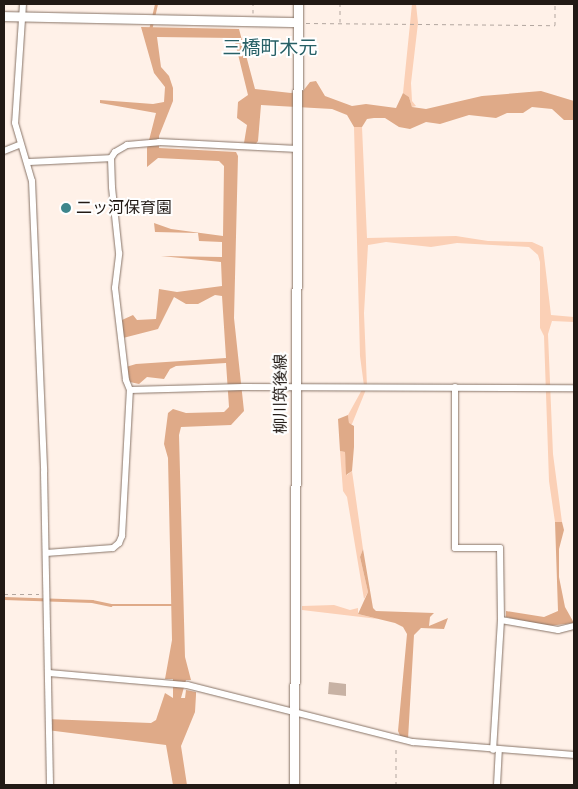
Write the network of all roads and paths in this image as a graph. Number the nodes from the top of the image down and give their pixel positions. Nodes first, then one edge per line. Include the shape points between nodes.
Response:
1 (23, 4) edge
2 (298, 4) edge
3 (340, 4) edge
4 (555, 4) edge
5 (4, 16) edge
6 (24, 17) junction
7 (298, 22) junction
8 (340, 23) junction
9 (19, 146) junction
10 (298, 149) junction
11 (4, 151) edge
12 (111, 158) junction
13 (25, 160) junction
14 (296, 387) junction
15 (455, 387) junction
16 (574, 388) edge
17 (130, 390) junction
18 (46, 553) junction
19 (4, 594) edge
20 (47, 594) junction
21 (501, 620) junction
22 (574, 626) edge
23 (49, 673) junction
24 (295, 710) junction
25 (398, 738) junction
26 (496, 750) junction
27 (574, 755) edge
28 (50, 785) edge
29 (294, 785) edge
30 (396, 785) edge
31 (498, 785) edge

1 - 6 street
2 - 7 main road, 柳川筑後線
3 - 8 path
4 - 8 path via 554,25
5 - 6 main road
6 - 7 main road
6 - 9 street via 15,100
7 - 8 path
7 - 10 main road, 柳川筑後線
9 - 11 street
9 - 13 street
10 - 12 street via 144,142 120,148
10 - 14 main road, 柳川筑後線
12 - 13 street
12 - 17 street via 119,253 116,288 126,380
13 - 18 street via 32,181
14 - 15 street
14 - 17 street
14 - 24 main road, 柳川筑後線
15 - 16 street
15 - 21 street via 455,548 500,548
17 - 18 street via 119,543 113,548
18 - 20 street
19 - 20 path
20 - 23 street
21 - 22 street via 558,630
21 - 26 street
23 - 24 street via 187,685
23 - 28 street
24 - 25 street
24 - 29 main road, 柳川筑後線
25 - 26 street
25 - 30 path
26 - 27 street
26 - 31 street

